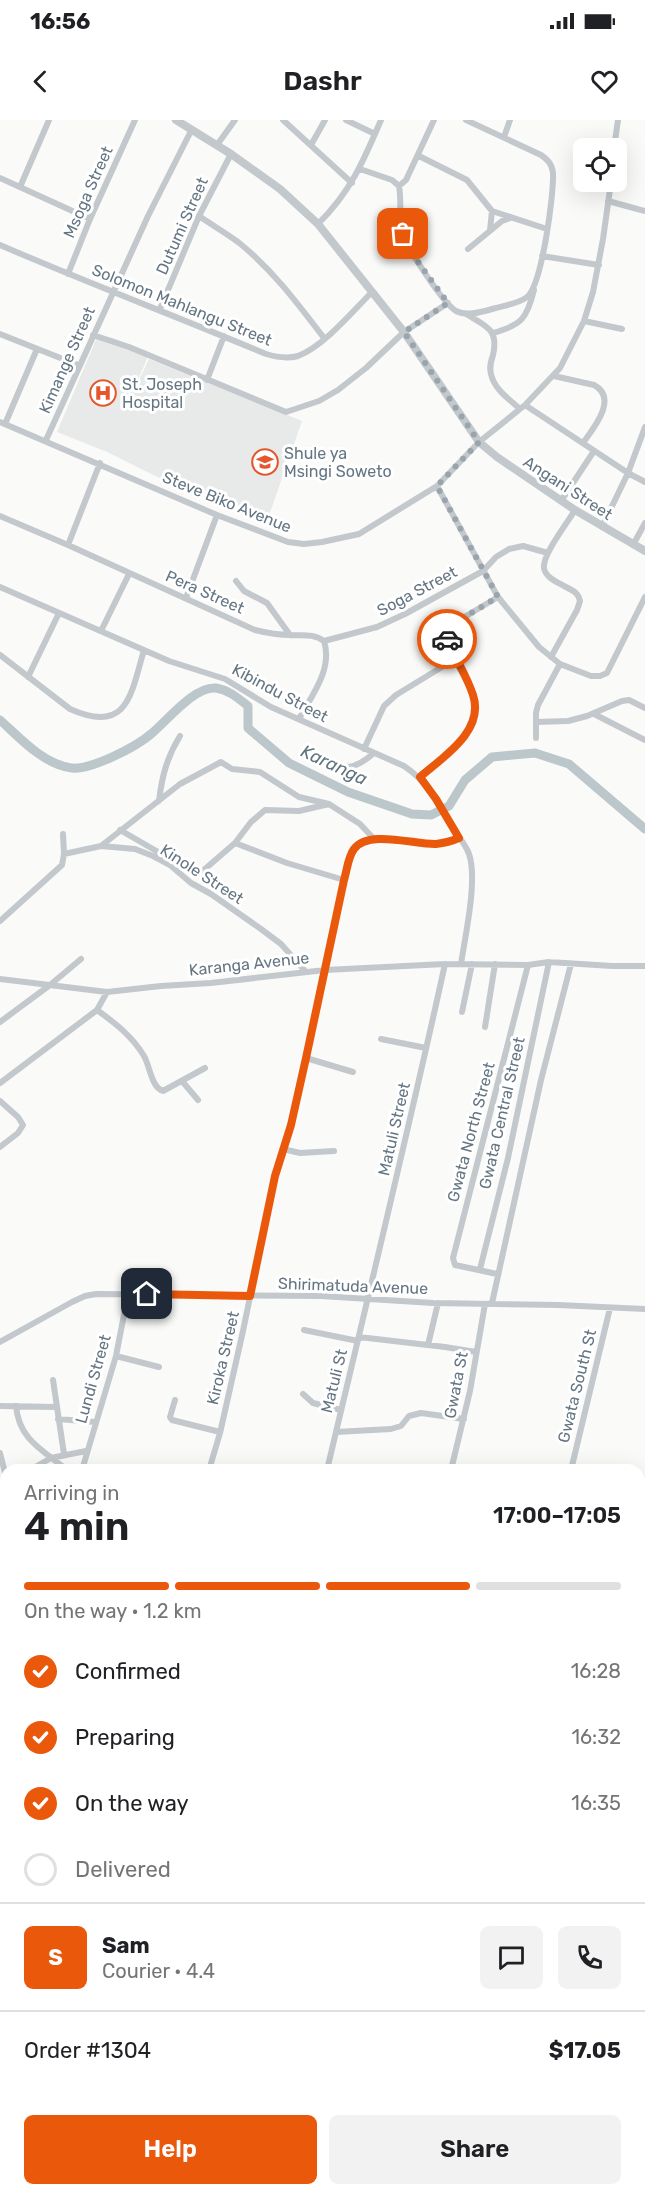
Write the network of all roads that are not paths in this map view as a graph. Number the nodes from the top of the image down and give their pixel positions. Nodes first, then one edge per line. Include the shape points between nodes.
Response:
1 (49, 120) edge
2 (135, 120) edge
3 (176, 120) edge
4 (235, 120) edge
5 (283, 120) edge
6 (325, 120) edge
7 (346, 120) edge
8 (381, 120) edge
9 (434, 120) edge
10 (465, 120) edge
11 (510, 120) edge
12 (618, 120) edge
13 (192, 129) junction
14 (375, 134) junction
15 (504, 136) junction
16 (615, 138) edge
17 (217, 145) junction
18 (311, 146) junction
19 (231, 154) junction
20 (419, 156) junction
21 (360, 169) junction
22 (0, 178) edge
23 (352, 183) junction
24 (399, 186) junction
25 (20, 187) junction
26 (609, 192) edge
27 (608, 201) junction
28 (492, 211) junction
29 (645, 211) edge
30 (199, 216) junction
31 (510, 218) junction
32 (90, 219) junction
33 (318, 224) junction
34 (548, 229) junction
35 (490, 230) junction
36 (0, 245) edge
37 (468, 249) dead end
38 (542, 256) junction
39 (599, 265) junction
40 (68, 274) junction
41 (536, 285) junction
42 (113, 291) junction
43 (372, 292) junction
44 (448, 303) junction
45 (160, 309) junction
46 (466, 314) junction
47 (584, 321) junction
48 (622, 329) dead end
49 (404, 332) junction
50 (493, 333) junction
51 (0, 334) edge
52 (93, 334) junction
53 (224, 336) junction
54 (324, 338) junction
55 (37, 349) junction
56 (78, 365) junction
57 (554, 376) junction
58 (207, 380) junction
59 (523, 407) junction
60 (3, 423) edge
61 (645, 427) edge
62 (46, 440) junction
63 (479, 442) junction
64 (583, 443) junction
65 (594, 451) junction
66 (100, 464) junction
67 (628, 473) junction
68 (645, 482) edge
69 (437, 486) junction
70 (561, 501) junction
71 (575, 510) junction
72 (217, 515) junction
73 (0, 516) edge
74 (645, 524) edge
75 (602, 527) junction
76 (68, 544) junction
77 (633, 545) junction
78 (645, 551) edge
79 (548, 553) junction
80 (483, 571) junction
81 (129, 574) junction
82 (236, 580) dead end
83 (0, 587) edge
84 (498, 597) junction
85 (645, 597) edge
86 (186, 598) junction
87 (59, 613) junction
88 (101, 630) junction
89 (290, 635) junction
90 (324, 641) junction
91 (144, 650) junction
92 (0, 655) edge
93 (551, 657) junction
94 (455, 659) junction
95 (560, 664) junction
96 (28, 677) junction
97 (645, 708) edge
98 (594, 714) junction
99 (299, 719) junction
100 (536, 722) junction
101 (180, 736) dead end
102 (536, 738) dead end
103 (645, 740) edge
104 (364, 749) junction
105 (374, 753) junction
106 (314, 759) dead end
107 (420, 777) junction
108 (159, 801) junction
109 (329, 804) junction
110 (120, 830) junction
111 (63, 834) dead end
112 (459, 838) junction
113 (374, 839) junction
114 (235, 843) junction
115 (101, 846) junction
116 (64, 854) junction
117 (344, 880) junction
118 (0, 921) edge
119 (81, 959) dead end
120 (549, 962) junction
121 (445, 964) junction
122 (461, 964) junction
123 (472, 964) junction
124 (495, 964) junction
125 (571, 964) junction
126 (528, 965) junction
127 (645, 966) edge
128 (325, 970) junction
129 (306, 972) junction
130 (0, 978) edge
131 (50, 985) junction
132 (107, 992) junction
133 (97, 1010) junction
134 (462, 1012) dead end
135 (0, 1022) edge
136 (485, 1027) dead end
137 (381, 1039) dead end
138 (426, 1048) junction
139 (306, 1058) junction
140 (205, 1068) dead end
141 (352, 1072) dead end
142 (182, 1081) junction
143 (0, 1083) edge
144 (198, 1100) dead end
145 (0, 1101) edge
146 (0, 1147) edge
147 (283, 1149) junction
148 (334, 1151) dead end
149 (480, 1269) junction
150 (498, 1274) junction
151 (128, 1294) junction
152 (250, 1296) junction
153 (367, 1299) junction
154 (438, 1303) junction
155 (489, 1303) junction
156 (610, 1308) junction
157 (645, 1309) edge
158 (304, 1330) dead end
159 (359, 1339) junction
160 (0, 1342) edge
161 (428, 1345) junction
162 (477, 1352) junction
163 (116, 1356) junction
164 (159, 1367) dead end
165 (53, 1380) dead end
166 (303, 1394) dead end
167 (175, 1400) dead end
168 (0, 1406) edge
169 (16, 1406) junction
170 (57, 1407) junction
171 (341, 1410) junction
172 (58, 1419) junction
173 (464, 1419) junction
174 (95, 1422) junction
175 (220, 1432) junction
176 (336, 1432) junction
177 (86, 1451) junction
178 (64, 1454) junction
179 (51, 1458) junction
180 (40, 1464) edge
181 (59, 1464) edge
182 (83, 1464) edge
183 (211, 1464) edge
184 (328, 1464) edge
185 (453, 1464) edge
186 (572, 1464) edge

1 - 25 street
2 - 32 street, Msoga Street
3 - 13 street, Angani Street
4 - 17 street
5 - 18 street
6 - 18 street
7 - 14 street
8 - 14 street
9 - 20 street
10 - 15 street
11 - 15 street
12 - 16 street
13 - 17 street, Angani Street
13 - 42 street, Kimange Street
14 - 21 street
15 - 34 street via 549,161 553,172
17 - 19 street, Angani Street
18 - 23 street
19 - 30 street, Dutumi Street
19 - 33 street, Angani Street via 280,189
20 - 24 street
20 - 28 street via 467,180
21 - 23 street
21 - 24 street
22 - 25 street
23 - 33 street
24 - 44 street via 403,234
25 - 32 street
26 - 27 street, Steve Biko Avenue
27 - 29 street
27 - 39 street, Steve Biko Avenue
28 - 31 street
28 - 35 street
30 - 45 street, Dutumi Street
30 - 54 street via 261,263
31 - 34 street
31 - 35 street
32 - 40 street, Msoga Street
33 - 43 street, Angani Street
34 - 38 street
35 - 37 street
36 - 40 street, Solomon Mahlangu Street
38 - 39 street
38 - 41 street
39 - 47 street, Steve Biko Avenue
40 - 42 street, Solomon Mahlangu Street
41 - 46 street via 527,297 515,303
41 - 50 street via 522,321
42 - 45 street, Solomon Mahlangu Street
42 - 52 street, Kimange Street
43 - 49 street, Angani Street
43 - 54 street, Solomon Mahlangu Street
44 - 46 street
44 - 49 street
45 - 53 street, Solomon Mahlangu Street
46 - 50 street
47 - 48 street
47 - 57 street, Steve Biko Avenue
49 - 58 street via 338,390 286,412
49 - 63 street, Angani Street
50 - 59 street via 491,375 496,387
51 - 55 street
52 - 56 street, Kimange Street
52 - 58 street
53 - 54 street, Solomon Mahlangu Street via 279,358 297,356
53 - 58 street
55 - 56 street
55 - 60 street
56 - 62 street, Kimange Street
57 - 59 street, Steve Biko Avenue
57 - 64 street via 594,385 602,393 602,413
59 - 63 street, Steve Biko Avenue
59 - 64 street
60 - 62 street, Steve Biko Avenue
61 - 67 street
62 - 66 street, Steve Biko Avenue
63 - 69 street, Steve Biko Avenue
63 - 70 street, Angani Street
64 - 65 street
65 - 67 street
65 - 70 street
66 - 72 street, Steve Biko Avenue
66 - 76 street
67 - 68 street
67 - 75 street
69 - 72 street, Steve Biko Avenue via 359,534 322,542 288,542
69 - 80 street
70 - 71 street, Angani Street
71 - 75 street, Angani Street
71 - 79 street
72 - 86 street
73 - 76 street, Pera Street
74 - 77 street
75 - 77 street, Angani Street
76 - 81 street, Pera Street
77 - 78 street, Angani Street
79 - 80 street, Soga Street via 523,546 508,549
79 - 93 street via 544,570 575,592 580,601
80 - 84 street
80 - 90 street, Soga Street via 377,627
81 - 86 street, Pera Street
81 - 88 street
82 - 89 street via 244,591 267,603
83 - 87 street, Kibindu Street
84 - 93 street
84 - 94 street via 447,629
85 - 95 street via 607,673 591,676
86 - 89 street, Pera Street via 255,630
87 - 88 street, Kibindu Street
87 - 96 street
88 - 91 street, Kibindu Street
89 - 90 street, Pera Street via 319,637
90 - 99 street via 324,671
91 - 96 street via 128,700 121,711 112,715 75,711
91 - 99 street, Kibindu Street via 225,679
92 - 96 street
93 - 95 street
94 - 104 street via 384,706
94 - 107 street via 474,696 474,721 467,733
95 - 100 street via 538,705
97 - 98 street via 629,700
98 - 100 street via 568,721
98 - 103 street
99 - 104 street, Kibindu Street
100 - 102 street
101 - 108 street via 165,765
104 - 105 street, Kibindu Street
105 - 106 street via 356,767
105 - 107 street, Kibindu Street
107 - 112 street, Kibindu Street
108 - 109 street via 180,784 221,762 232,769 260,772 299,796
108 - 110 street
109 - 113 street via 360,824
109 - 114 street via 299,810 265,810
110 - 114 street via 198,875
110 - 115 street
111 - 116 street
112 - 113 street via 435,844
112 - 122 street via 469,854 471,868
113 - 117 street, Kiroka Street via 353,849
114 - 117 street
115 - 116 street, Kinole Street
115 - 129 street, Kinole Street via 135,849 170,865 281,944
116 - 118 street via 59,868
117 - 128 street, Kiroka Street
119 - 131 street
120 - 125 street, Karanga Avenue
120 - 126 street, Karanga Avenue
120 - 149 street, Gwata Central Street
121 - 122 street, Karanga Avenue
121 - 128 street, Karanga Avenue
121 - 138 street, Matuli Street
122 - 123 street, Karanga Avenue
123 - 124 street, Karanga Avenue
123 - 134 street
124 - 126 street, Karanga Avenue
124 - 136 street
125 - 127 street, Karanga Avenue
125 - 150 street, Gwata St
126 - 149 street, Gwata North Street via 453,1258 455,1265
128 - 129 street, Karanga Avenue
128 - 139 street, Kiroka Street
129 - 132 street, Karanga Avenue
130 - 131 street, Karanga Avenue
131 - 132 street, Karanga Avenue
131 - 135 street
132 - 133 street
133 - 142 street via 134,1040 160,1091
133 - 143 street
137 - 138 street
138 - 153 street, Matuli Street
139 - 141 street
139 - 147 street, Kiroka Street
140 - 142 street
142 - 144 street
145 - 146 street via 23,1125
147 - 148 street
147 - 152 street, Kiroka Street
149 - 150 street, Gwata North Street
150 - 155 street, Gwata St
151 - 152 street, Shirimatuda Avenue
151 - 160 street, Shirimatuda Avenue via 85,1296
151 - 163 street, Lundi Street
152 - 153 street, Shirimatuda Avenue
152 - 175 street, Kiroka Street
153 - 154 street, Shirimatuda Avenue
153 - 159 street, Matuli St
154 - 155 street, Shirimatuda Avenue
154 - 161 street
155 - 156 street, Shirimatuda Avenue
155 - 162 street, Gwata St
156 - 157 street, Shirimatuda Avenue
156 - 186 street, Gwata South St
158 - 159 street
159 - 161 street
159 - 171 street, Matuli St
161 - 162 street
162 - 173 street, Gwata St
163 - 164 street
163 - 174 street, Lundi Street
165 - 170 street
166 - 171 street via 313,1403
167 - 175 street via 172,1420
168 - 169 street
169 - 170 street
169 - 179 street via 17,1421 24,1432
170 - 172 street
171 - 176 street, Matuli St
172 - 174 street
172 - 178 street
173 - 176 street via 421,1413 412,1414 401,1426 391,1429
173 - 185 street, Gwata St
174 - 177 street, Lundi Street
175 - 183 street, Kiroka Street
176 - 184 street, Matuli St
177 - 178 street
177 - 182 street, Lundi Street
178 - 179 street
179 - 180 street
179 - 181 street

